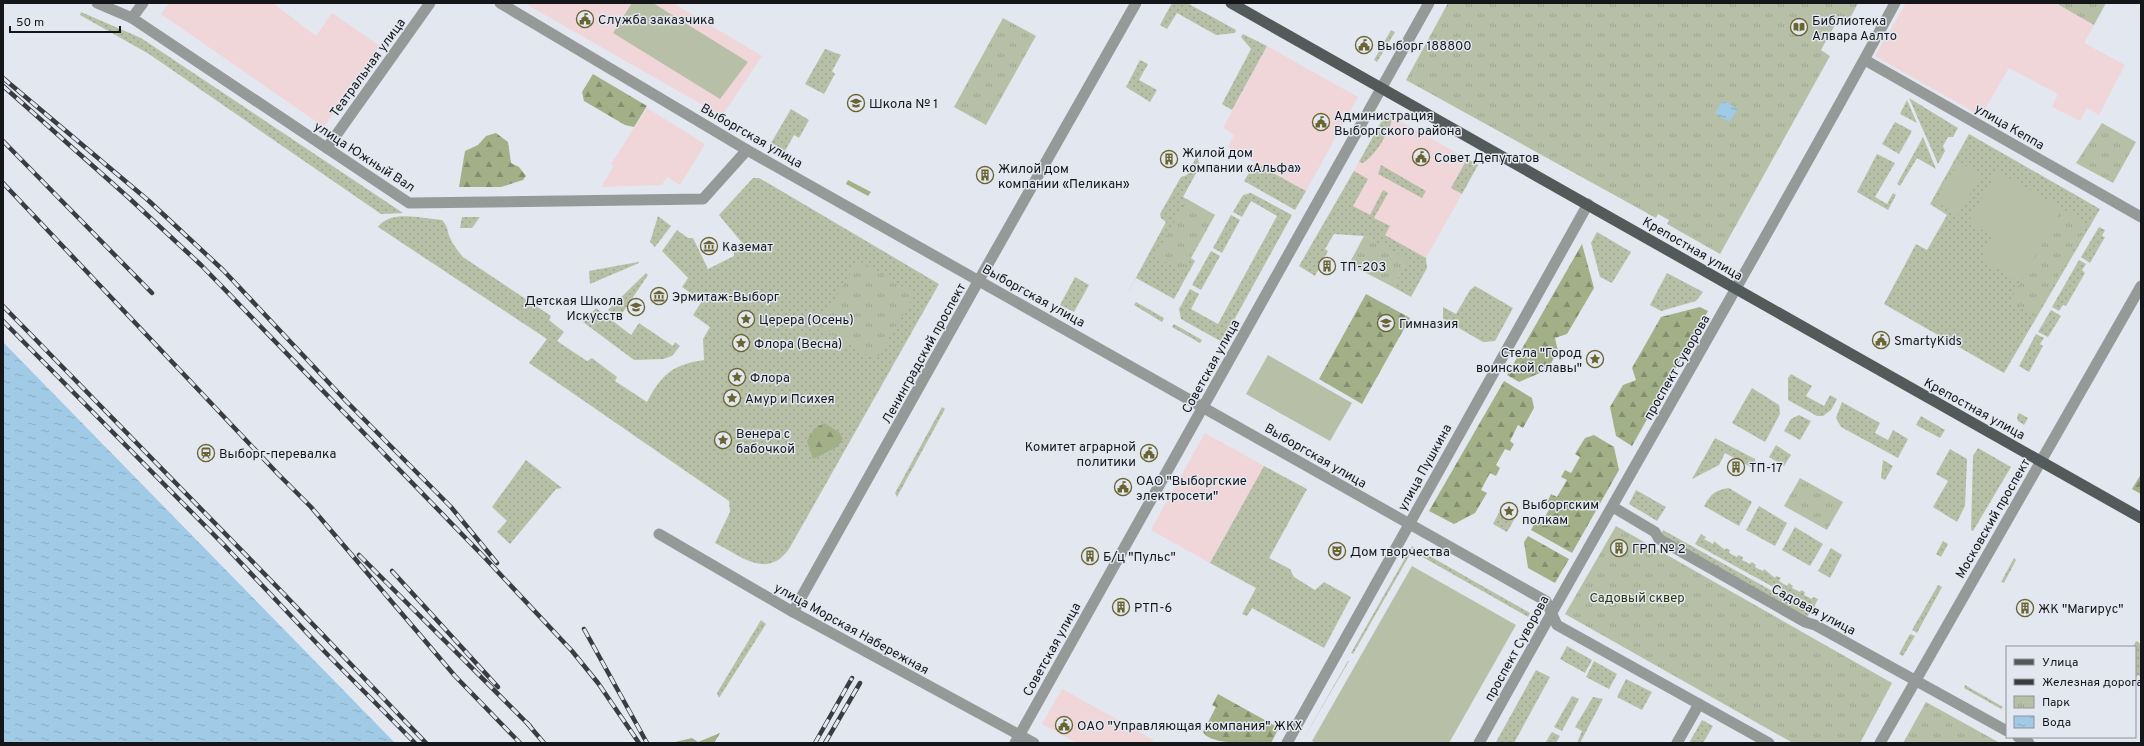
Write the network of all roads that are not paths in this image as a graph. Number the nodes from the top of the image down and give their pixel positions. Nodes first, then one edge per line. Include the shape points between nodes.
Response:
1 (97, 3) edge
2 (143, 3) edge
3 (430, 3) edge
4 (500, 3) edge
5 (1136, 3) edge
6 (1230, 3) edge
7 (1430, 3) edge
8 (1895, 3) edge
9 (132, 18) junction
10 (1865, 60) junction
11 (1382, 88) junction
12 (327, 148) junction
13 (747, 150) junction
14 (1588, 204) junction
15 (2141, 216) edge
16 (979, 280) junction
17 (2141, 286) edge
18 (1736, 289) junction
19 (1203, 407) junction
20 (2040, 462) junction
21 (1613, 507) junction
22 (2141, 518) edge
23 (1409, 524) junction
24 (659, 534) dead end
25 (793, 612) junction
26 (1551, 613) junction
27 (1915, 680) junction
28 (1699, 704) junction
29 (2006, 730) edge
30 (2020, 738) edge
31 (1017, 739) edge
32 (1034, 743) edge
33 (1286, 743) edge
34 (1479, 743) edge
35 (1677, 743) edge
36 (1769, 743) edge
37 (1880, 743) edge
38 (2029, 743) edge

1 - 9 street, улица Южный Вал
2 - 9 street
3 - 12 street, Театральная улица
4 - 13 street, Выборгская улица
5 - 16 street, Ленинградский проспект
6 - 11 main road, Крепостная улица
7 - 11 street, Советская улица
8 - 10 street, проспект Суворова
9 - 12 street, улица Южный Вал
10 - 15 street, улица Кеппа
10 - 18 street, проспект Суворова
11 - 14 main road, Крепостная улица
11 - 19 street, Советская улица
12 - 13 street, улица Южный Вал via 409,203 703,199
13 - 16 street, Выборгская улица
14 - 18 main road, Крепостная улица
14 - 23 street, улица Пушкина
16 - 19 street, Выборгская улица
16 - 25 street, Ленинградский проспект
17 - 20 street, Московский проспект
18 - 20 main road, Крепостная улица
18 - 21 street, проспект Суворова
19 - 23 street, Выборгская улица
19 - 31 street, Советская улица
20 - 22 main road, Крепостная улица
20 - 27 street, Московский проспект
21 - 26 street, проспект Суворова
21 - 27 street, Садовая улица via 1655,532 1659,539 1805,622 1815,625
23 - 26 street, Выборгская улица via 1546,601
23 - 33 street, улица Пушкина
24 - 25 street, улица Морская Набережная
25 - 31 street, улица Морская Набережная
26 - 28 street via 1557,625
26 - 34 street, проспект Суворова
27 - 29 street, Садовая улица
27 - 37 street, Московский проспект
28 - 35 street
28 - 36 street
30 - 38 street
31 - 32 street, улица Морская Набережная

